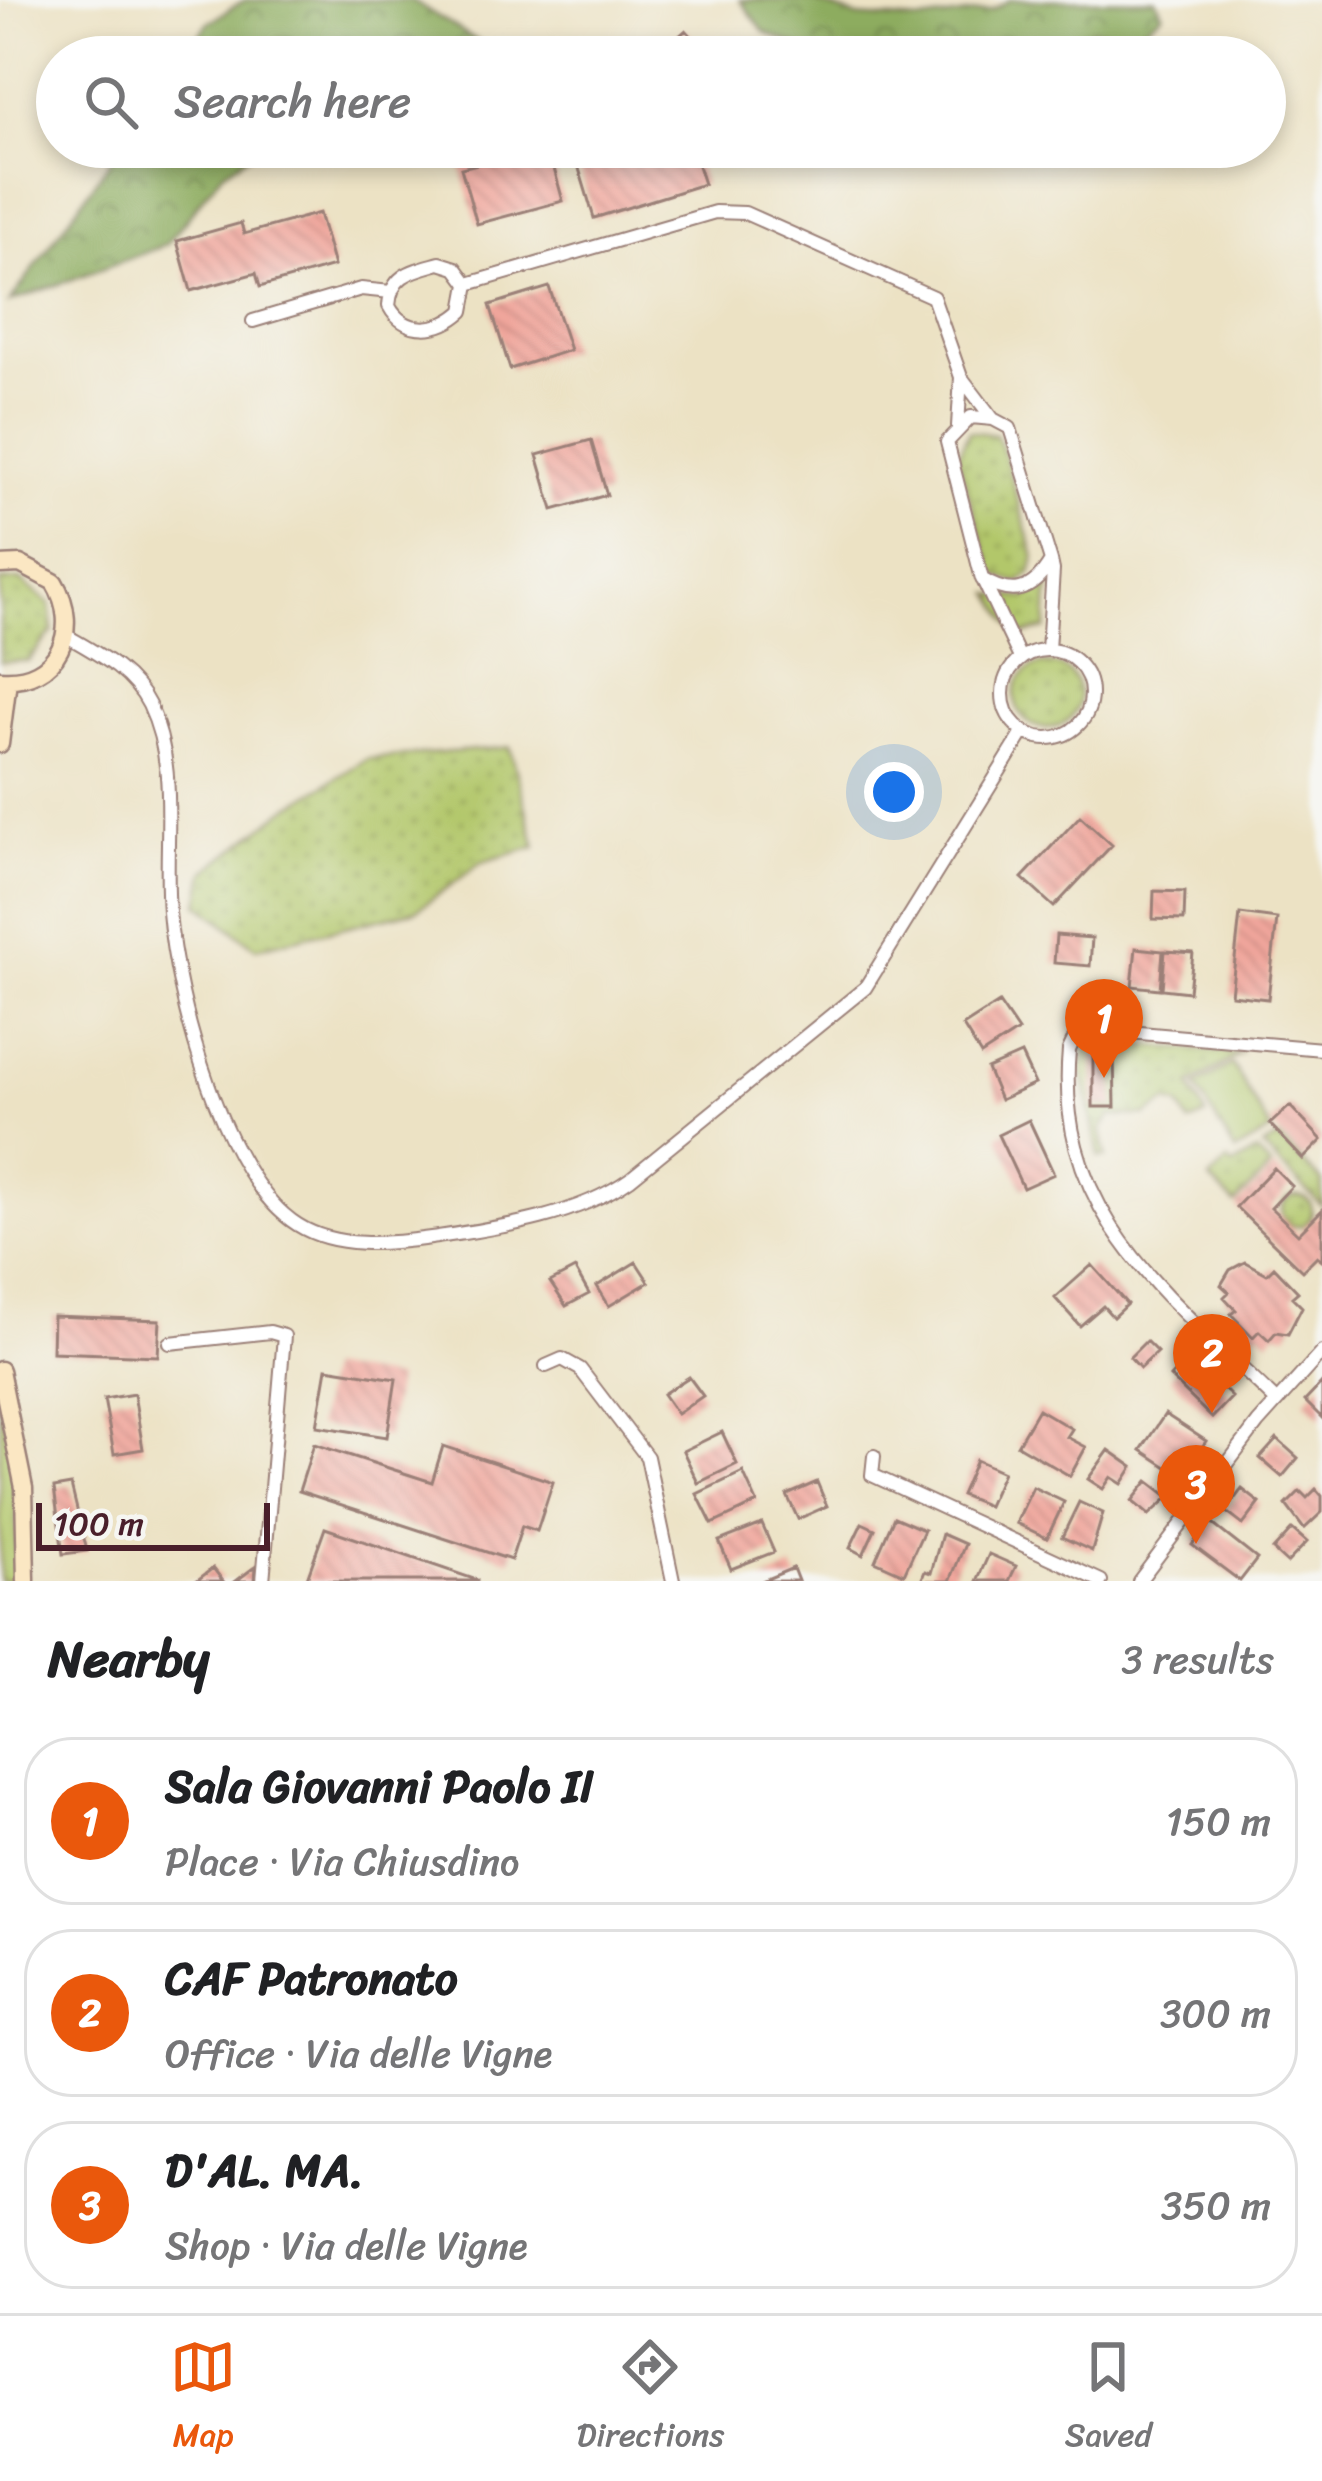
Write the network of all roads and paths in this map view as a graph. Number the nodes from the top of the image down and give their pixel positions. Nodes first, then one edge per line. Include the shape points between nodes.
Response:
1 (468, 284) junction
2 (391, 292) junction
3 (253, 321) dead end
4 (961, 377) junction
5 (993, 418) junction
6 (958, 426) junction
7 (1051, 561) junction
8 (0, 565) edge
9 (982, 579) junction
10 (67, 636) junction
11 (1048, 650) junction
12 (1020, 658) junction
13 (4, 680) edge
14 (1023, 733) junction
15 (0, 744) edge
16 (1322, 1049) edge
17 (170, 1343) dead end
18 (1322, 1352) edge
19 (547, 1366) dead end
20 (0, 1370) edge
21 (1276, 1401) junction
22 (874, 1456) dead end
23 (26, 1581) edge
24 (262, 1581) edge
25 (673, 1581) edge
26 (1101, 1581) edge
27 (1139, 1581) edge

1 - 2 street via 440,263 408,272
1 - 2 street via 463,311 422,329 397,320
1 - 4 street via 715,212 745,213 922,289 941,309
2 - 3 street via 361,289
4 - 5 street
4 - 6 street
5 - 6 street
5 - 7 street via 1010,428
6 - 9 street via 947,442 948,463
7 - 9 street via 1022,591
7 - 11 street
8 - 10 street via 20,564 53,582 64,599
9 - 12 street
10 - 13 street via 47,668
10 - 14 street via 128,676 158,726 167,766 174,950 234,1141 286,1216 317,1234 356,1242 436,1237 565,1210 630,1179 865,988
11 - 12 street
11 - 14 street via 1085,671 1087,714 1052,739
12 - 14 street via 1002,696
13 - 15 street
16 - 21 street via 1095,1029 1076,1035 1069,1050 1077,1156 1106,1223 1158,1287
17 - 24 street via 284,1336
18 - 21 street
19 - 25 street via 562,1359 580,1369 647,1457
20 - 23 street via 24,1488
21 - 27 street
22 - 26 street via 872,1475

